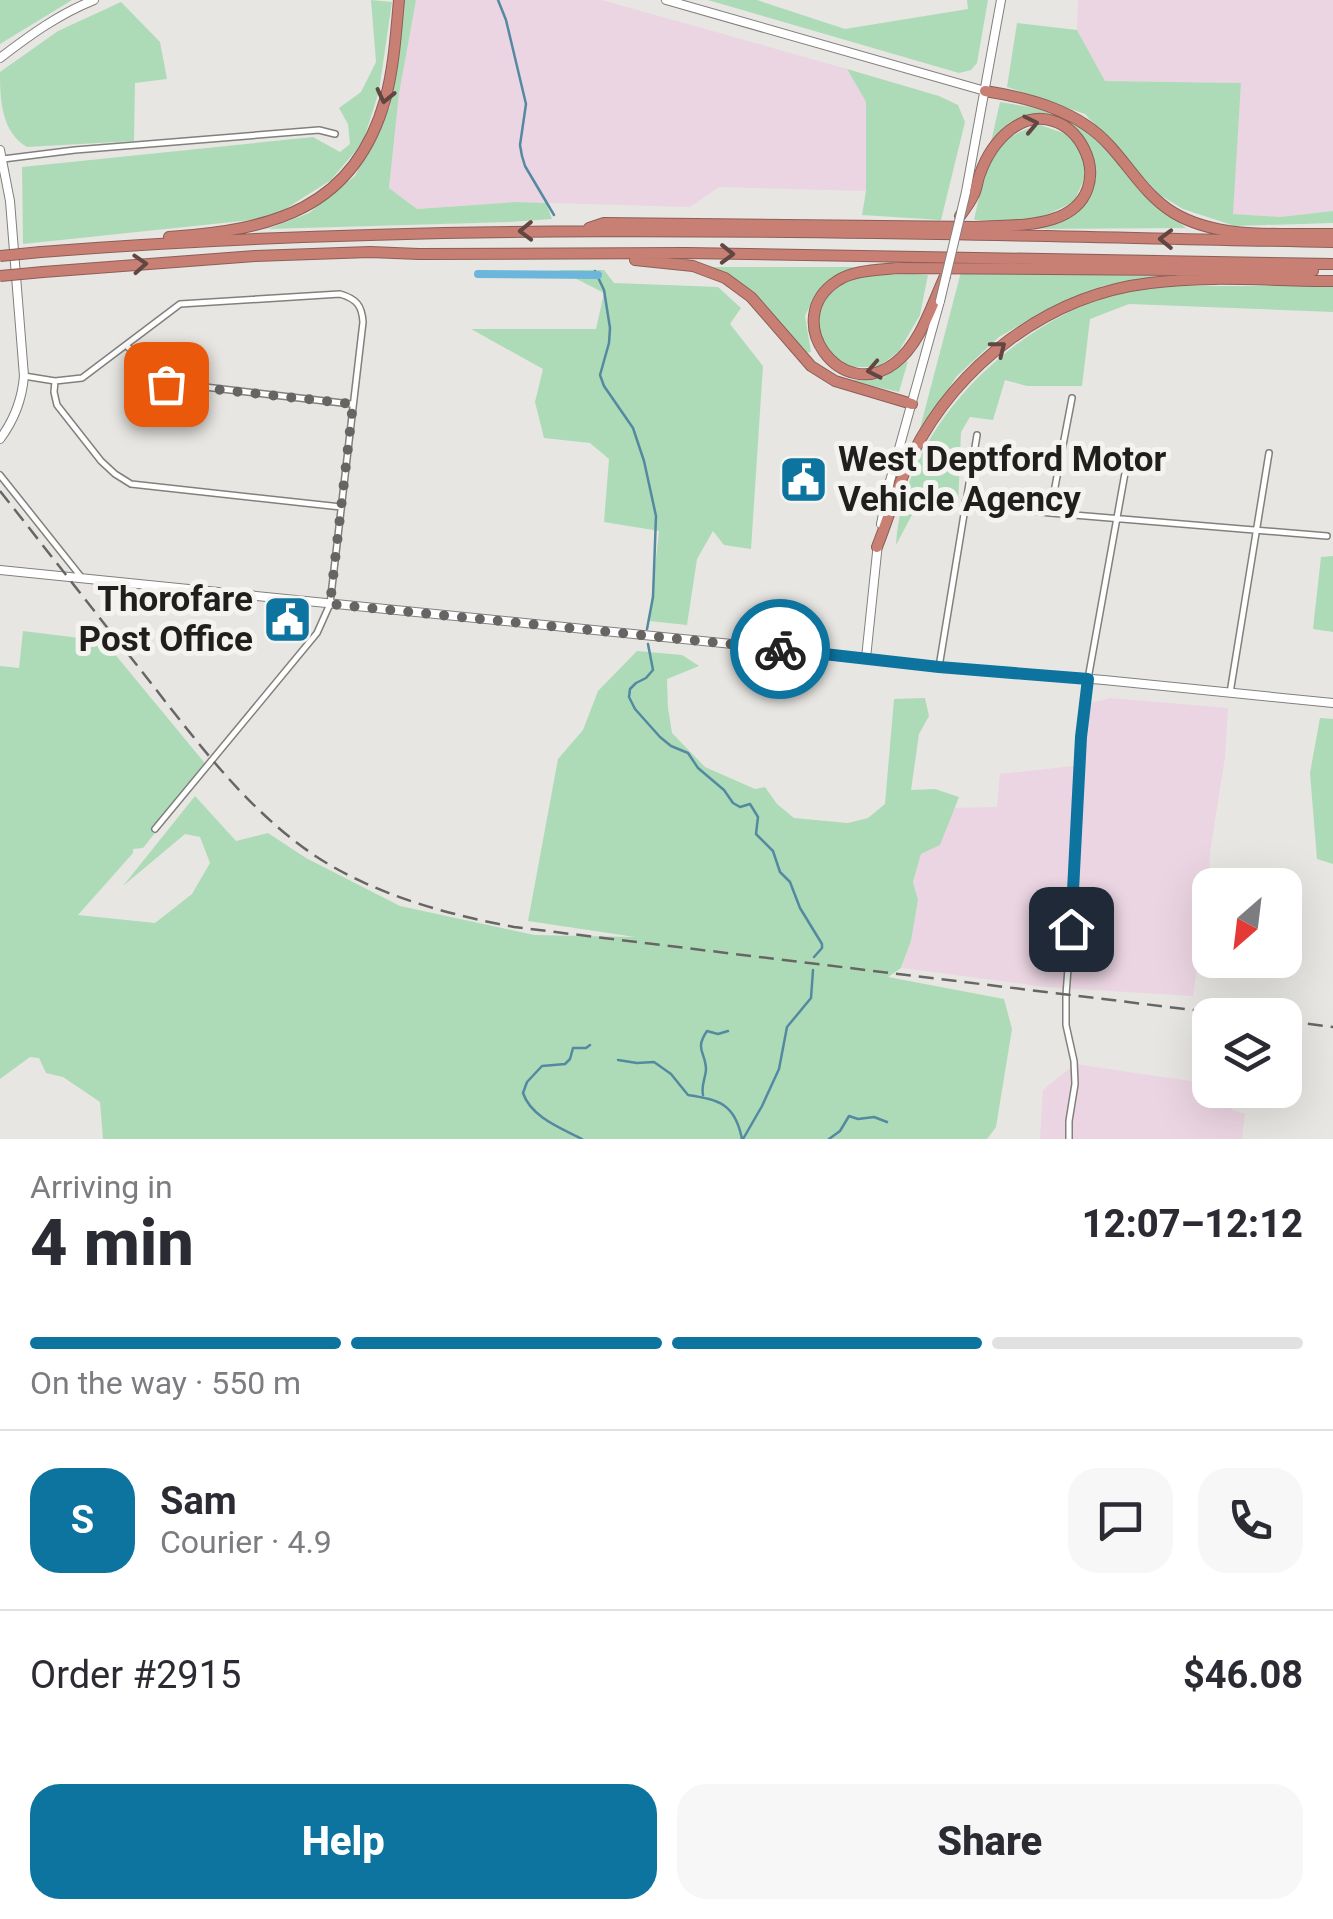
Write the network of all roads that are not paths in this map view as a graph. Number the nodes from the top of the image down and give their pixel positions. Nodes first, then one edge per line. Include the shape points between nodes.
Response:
1 (94, 0) edge
2 (399, 0) edge
3 (666, 0) edge
4 (1001, 0) edge
5 (0, 58) edge
6 (985, 90) junction
7 (335, 134) dead end
8 (2, 154) edge
9 (970, 193) junction
10 (960, 216) joint
11 (578, 231) junction
12 (1333, 234) edge
13 (1333, 242) edge
14 (112, 247) junction
15 (420, 254) junction
16 (0, 256) edge
17 (1333, 265) edge
18 (947, 271) joint
19 (0, 276) edge
20 (1333, 282) edge
21 (937, 301) junction
22 (127, 346) junction
23 (24, 376) junction
24 (55, 380) junction
25 (1072, 398) dead end
26 (353, 404) junction
27 (912, 404) junction
28 (977, 435) dead end
29 (0, 439) edge
30 (1269, 453) dead end
31 (1128, 462) dead end
32 (0, 474) edge
33 (966, 502) junction
34 (341, 507) junction
35 (1050, 512) junction
36 (1118, 518) junction
37 (1257, 531) junction
38 (1326, 536) dead end
39 (877, 547) junction
40 (0, 570) edge
41 (82, 578) junction
42 (330, 604) junction
43 (866, 658) junction
44 (939, 667) junction
45 (1088, 679) junction
46 (1230, 693) junction
47 (1333, 703) edge
48 (155, 828) dead end
49 (1069, 1139) edge

1 - 5 main road
2 -> 14 highway via 387,94 364,149 343,177 273,221
3 - 6 main road
4 - 6 main road
6 - 9 main road
6 - 12 highway via 1091,127 1176,215 1240,232
7 - 8 street
8 - 23 main road
9 - 10 highway, bridge
9 -> 11 highway via 994,145 1025,122 1064,126 1088,156 1080,202 1054,219 1034,222 604,223
10 - 18 main road, bridge
13 -> 11 highway
11 -> 14 highway
14 - 16 highway, bridge
15 -> 17 highway
19 -> 15 highway, bridge via 326,252
15 - 27 highway via 693,266 738,286 811,366 835,381
21 -> 17 highway via 905,354 874,373 837,367 816,340 813,323 822,294 838,279 862,272 1315,271
18 - 21 highway, bridge
39 -> 20 highway via 911,457 938,411 994,350 1025,329 1078,302 1147,283
21 - 27 main road
22 - 24 street via 82,378
22 - 26 street via 170,385
22 - 26 street via 180,304 340,294 362,310
23 - 24 street
23 - 29 main road via 15,416
24 - 34 street via 57,404 101,461 130,484
25 - 35 street
26 - 34 street
27 - 39 main road
28 - 33 street
30 - 37 street
31 - 36 street
32 - 41 street
33 - 35 street
33 - 44 street
34 - 42 street
35 - 36 street
36 - 37 street
36 - 45 street
37 - 38 street
37 - 46 street
39 - 43 main road
40 - 41 main road
41 - 42 main road
42 - 43 main road
42 - 48 street via 316,633
43 - 44 main road
44 - 45 main road
45 - 46 main road
45 - 49 street via 1066,995 1074,1061
46 - 47 main road

